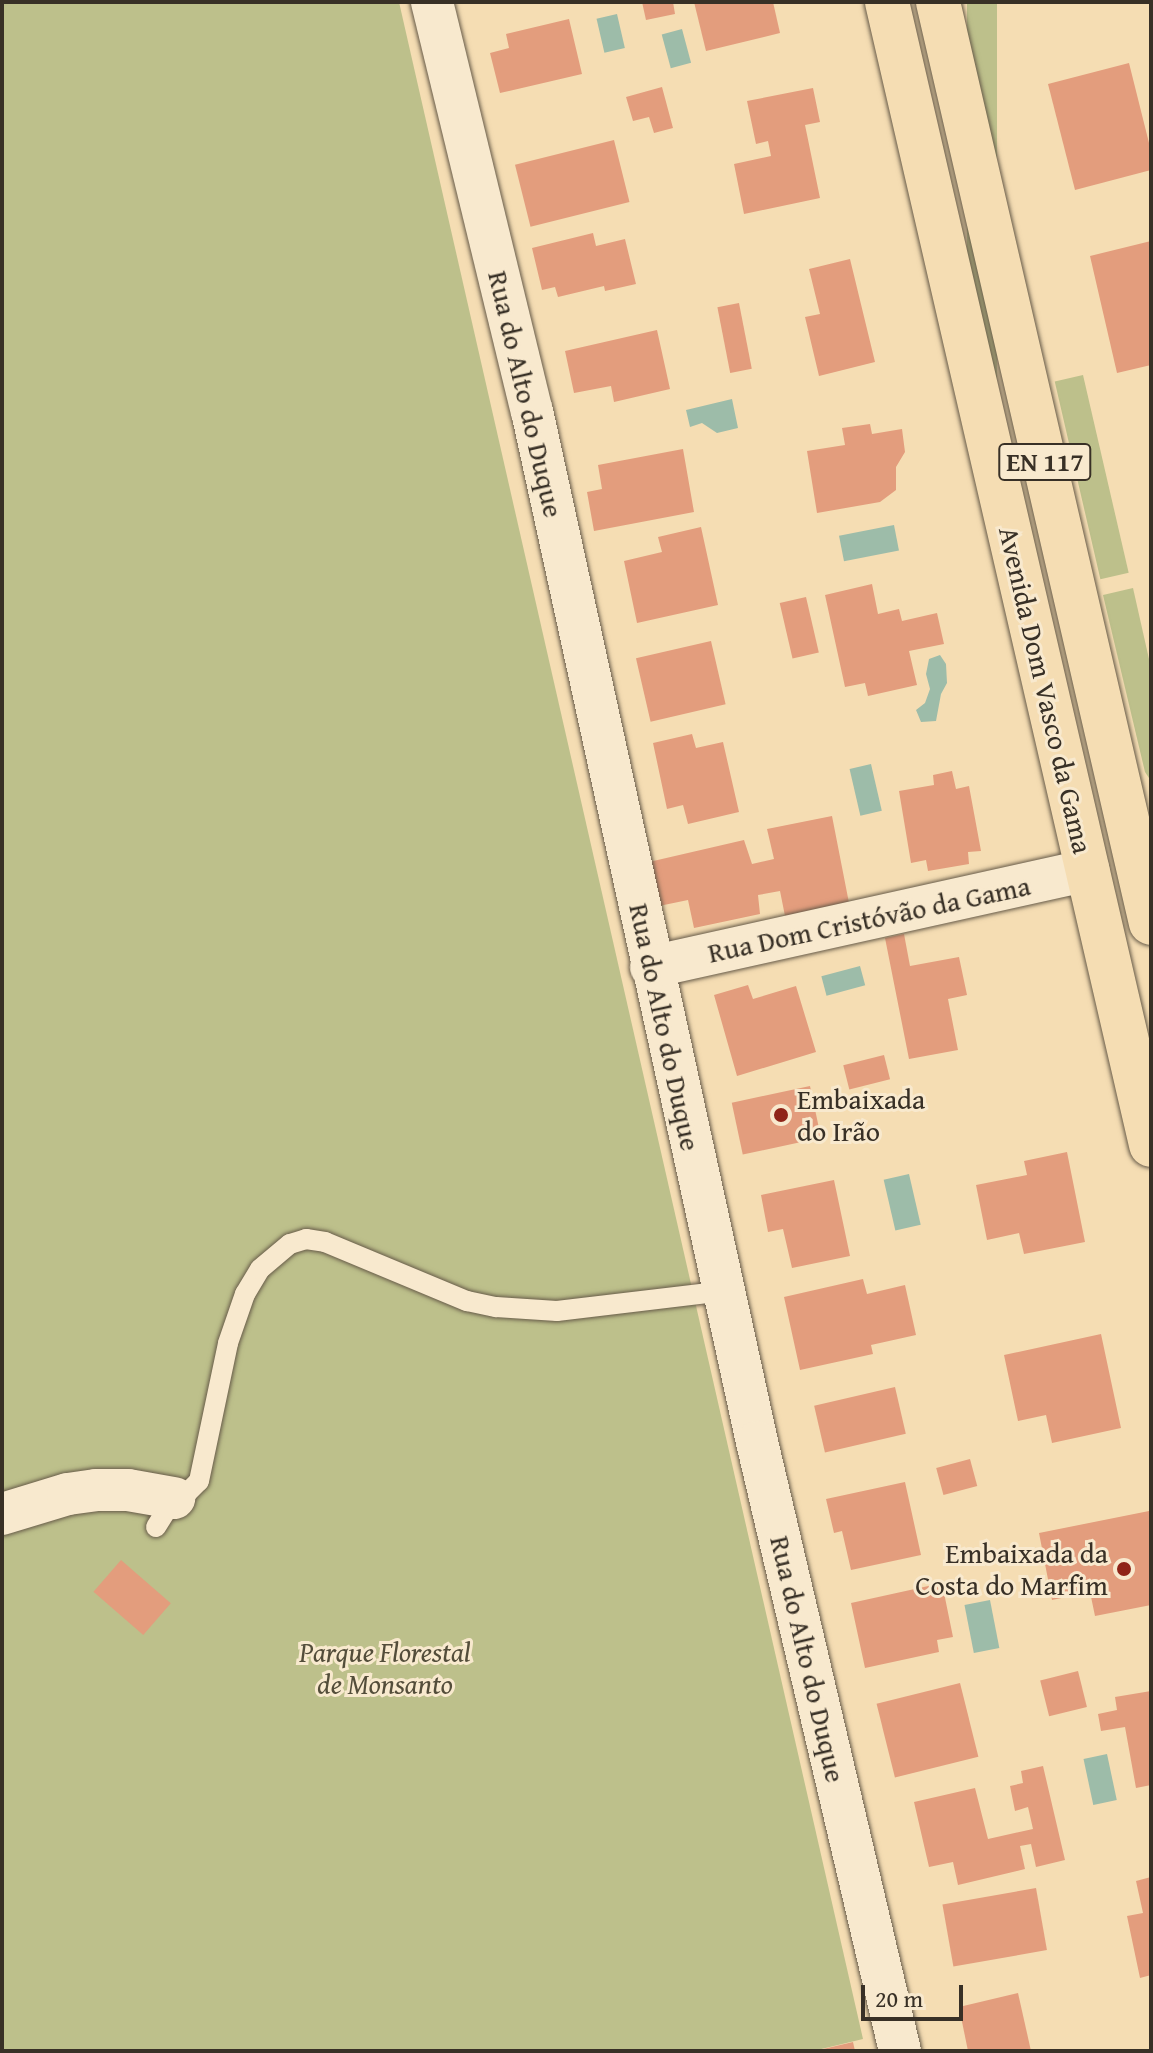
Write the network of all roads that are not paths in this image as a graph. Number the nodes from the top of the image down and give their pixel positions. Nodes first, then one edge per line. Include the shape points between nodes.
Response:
1 (432, 2) edge
2 (887, 2) edge
3 (938, 2) edge
4 (1145, 867) edge
5 (1088, 870) junction
6 (1151, 923) edge
7 (651, 967) junction
8 (1151, 1145) edge
9 (724, 1291) junction
10 (165, 1512) joint
11 (2, 1514) edge
12 (900, 2051) edge

1 - 7 street, Rua do Alto do Duque via 532,411
2 - 5 main road, Avenida Dom Vasco da Gama / EN 117
3 - 4 main road, Avenida Dom Vasco da Gama / EN 117
4 - 6 main road, Avenida Dom Vasco da Gama / EN 117
5 - 7 street, Rua Dom Cristóvão da Gama
5 - 8 main road, Avenida Dom Vasco da Gama / EN 117
7 - 9 street, Rua do Alto do Duque
9 - 10 lane via 557,1311 496,1307 467,1301 325,1242 306,1239 290,1244 260,1269 245,1294 228,1343 199,1481
9 - 12 street, Rua do Alto do Duque
10 - 11 street via 128,1490 96,1490

